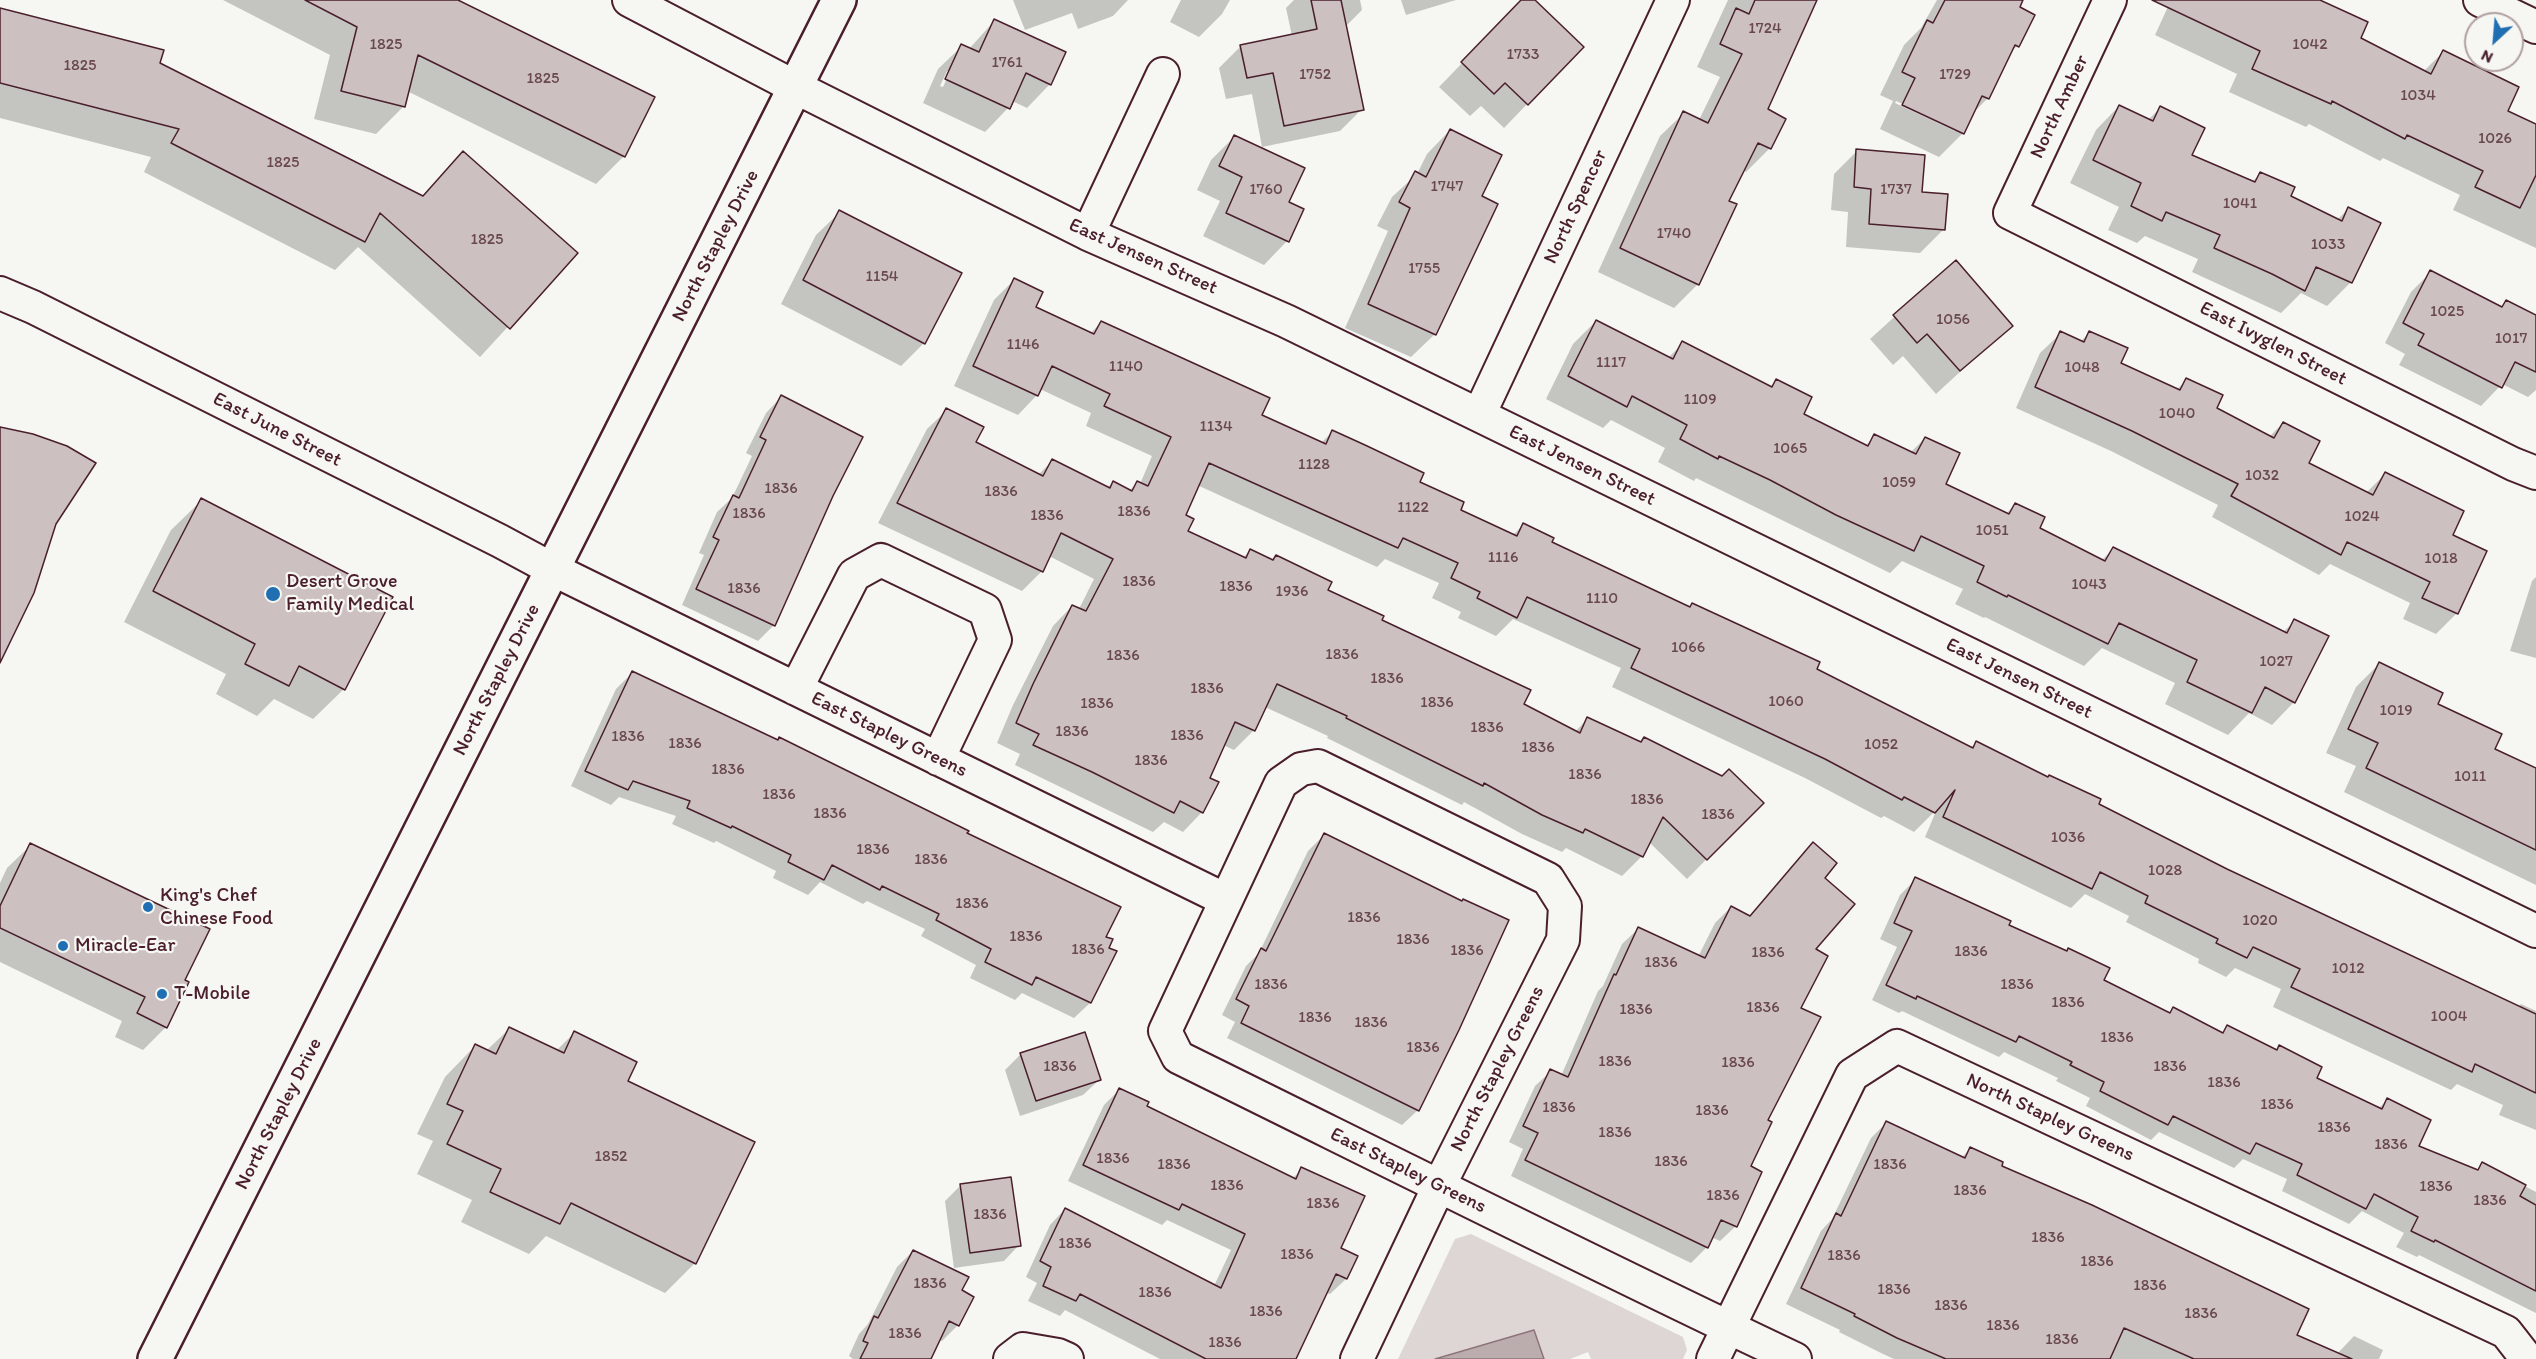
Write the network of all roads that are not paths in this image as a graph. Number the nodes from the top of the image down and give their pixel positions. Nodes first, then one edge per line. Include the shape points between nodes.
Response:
1 (629, 0) edge
2 (839, 0) edge
3 (1673, 0) edge
4 (2110, 0) edge
5 (2480, 0) edge
6 (2536, 27) edge
7 (1163, 74) dead end
8 (795, 87) junction
9 (2010, 213) joint
10 (1088, 234) junction
11 (0, 293) edge
12 (1479, 415) junction
13 (2536, 473) edge
14 (552, 569) junction
15 (796, 689) junction
16 (938, 759) junction
17 (1226, 900) junction
18 (1565, 906) joint
19 (2536, 931) edge
20 (1439, 1186) junction
21 (1728, 1327) junction
22 (1017, 1354) edge
23 (155, 1359) edge
24 (1067, 1359) edge
25 (1357, 1359) edge
26 (1713, 1359) edge
27 (1795, 1359) edge
28 (2527, 1359) edge

1 - 8 street, East Jensen Street
2 - 8 main road, North Stapley Drive
3 - 12 street, North Spencer
4 - 9 street, North Amber
5 - 6 street
7 - 10 street
8 - 10 street, East Jensen Street
8 - 14 main road, North Stapley Drive
9 - 13 street, East Ivyglen Street
10 - 12 street, East Jensen Street via 1286,321
11 - 14 street, East June Street
12 - 19 street, East Jensen Street
14 - 15 street, East Stapley Greens
14 - 23 main road, North Stapley Drive
15 - 16 street, East Stapley Greens
15 - 16 street via 854,575 881,561 985,610 995,640
16 - 17 street, East Stapley Greens
17 - 18 street, East Stapley Greens via 1281,783 1301,769 1318,766 1548,879
17 - 20 street, East Stapley Greens via 1165,1031 1178,1057
18 - 20 street, North Stapley Greens via 1563,940
20 - 21 street, East Stapley Greens
20 - 25 street, North Stapley Greens
21 - 26 street, North Stapley Greens
21 - 27 street, East Stapley Greens
21 - 28 street, North Stapley Greens via 1852,1075 1897,1047 2506,1332
22 - 24 street via 1058,1355

